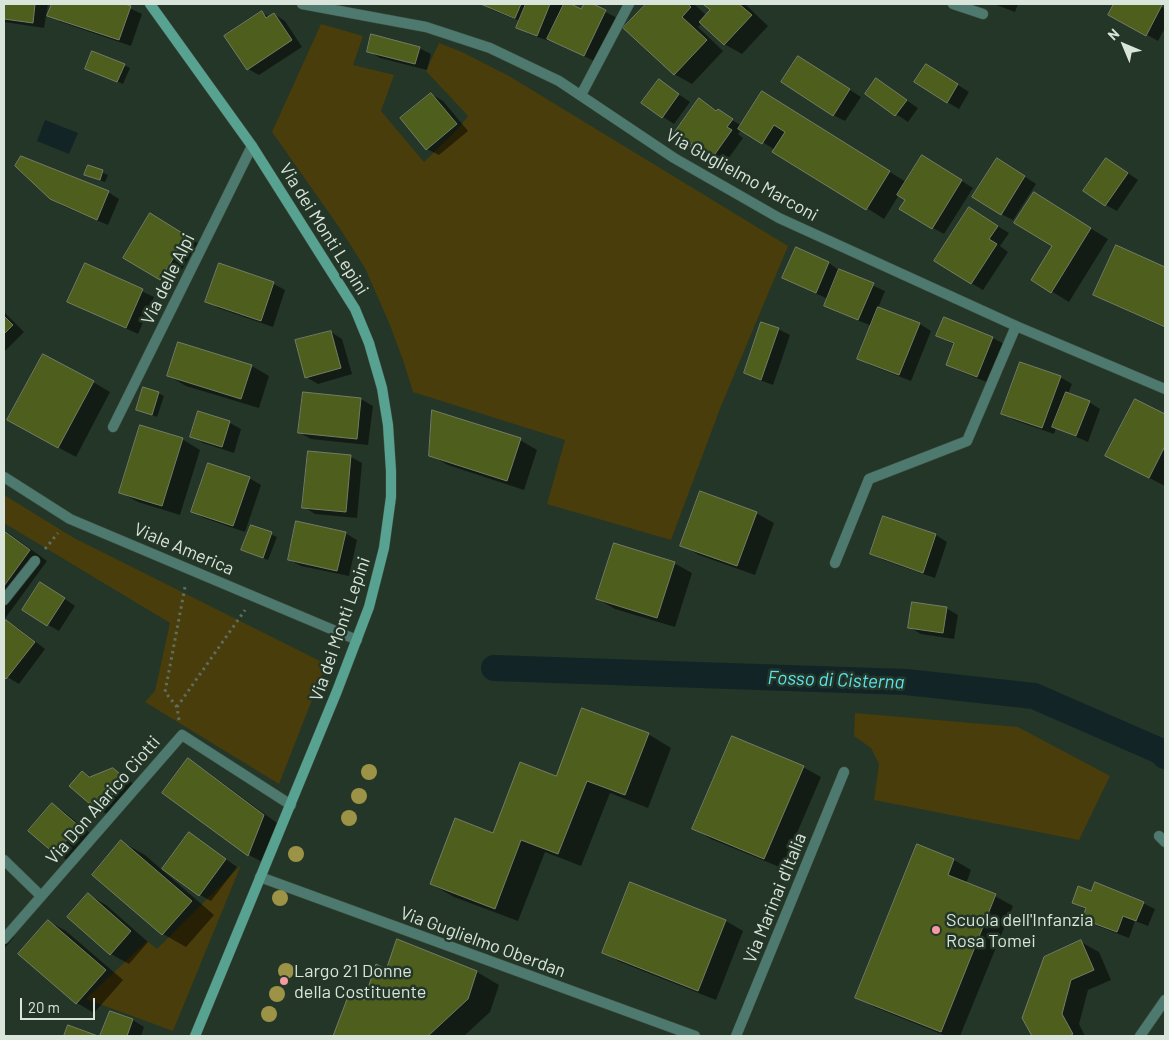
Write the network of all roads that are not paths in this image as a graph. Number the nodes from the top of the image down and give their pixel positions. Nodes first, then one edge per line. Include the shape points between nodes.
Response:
1 (150, 4) edge
2 (302, 4) edge
3 (629, 4) edge
4 (953, 4) edge
5 (983, 14) dead end
6 (581, 95) junction
7 (252, 146) junction
8 (1016, 326) junction
9 (1165, 390) edge
10 (113, 426) dead end
11 (4, 478) edge
12 (35, 561) road end
13 (835, 563) dead end
14 (4, 600) edge
15 (357, 640) junction
16 (844, 772) dead end
17 (291, 805) junction
18 (4, 860) edge
19 (260, 878) junction
20 (42, 896) junction
21 (4, 939) edge
22 (1165, 1000) edge
23 (195, 1036) edge
24 (695, 1036) edge
25 (736, 1036) edge
26 (1140, 1036) edge

1 - 7 street, Via dei Monti Lepini
2 - 6 street, Via Guglielmo Marconi via 448,33 525,64
3 - 6 street
4 - 5 street
6 - 8 street, Via Guglielmo Marconi via 674,158 772,214
7 - 10 street, Via delle Alpi
7 - 15 street, Via dei Monti Lepini via 355,309 382,388 391,464 389,520 378,575
8 - 9 street, Via Guglielmo Marconi
8 - 13 street via 968,441 869,479
11 - 15 street, Viale America via 70,519
12 - 14 street
15 - 17 street, Via dei Monti Lepini
16 - 25 street, Via Marinai d'Italia
17 - 19 street, Via dei Monti Lepini
17 - 20 street, Via Don Alarico Ciotti via 182,735
18 - 20 street
19 - 23 street, Via dei Monti Lepini
19 - 24 street, Via Guglielmo Oberdan
20 - 21 street, Via Don Alarico Ciotti
22 - 26 street

